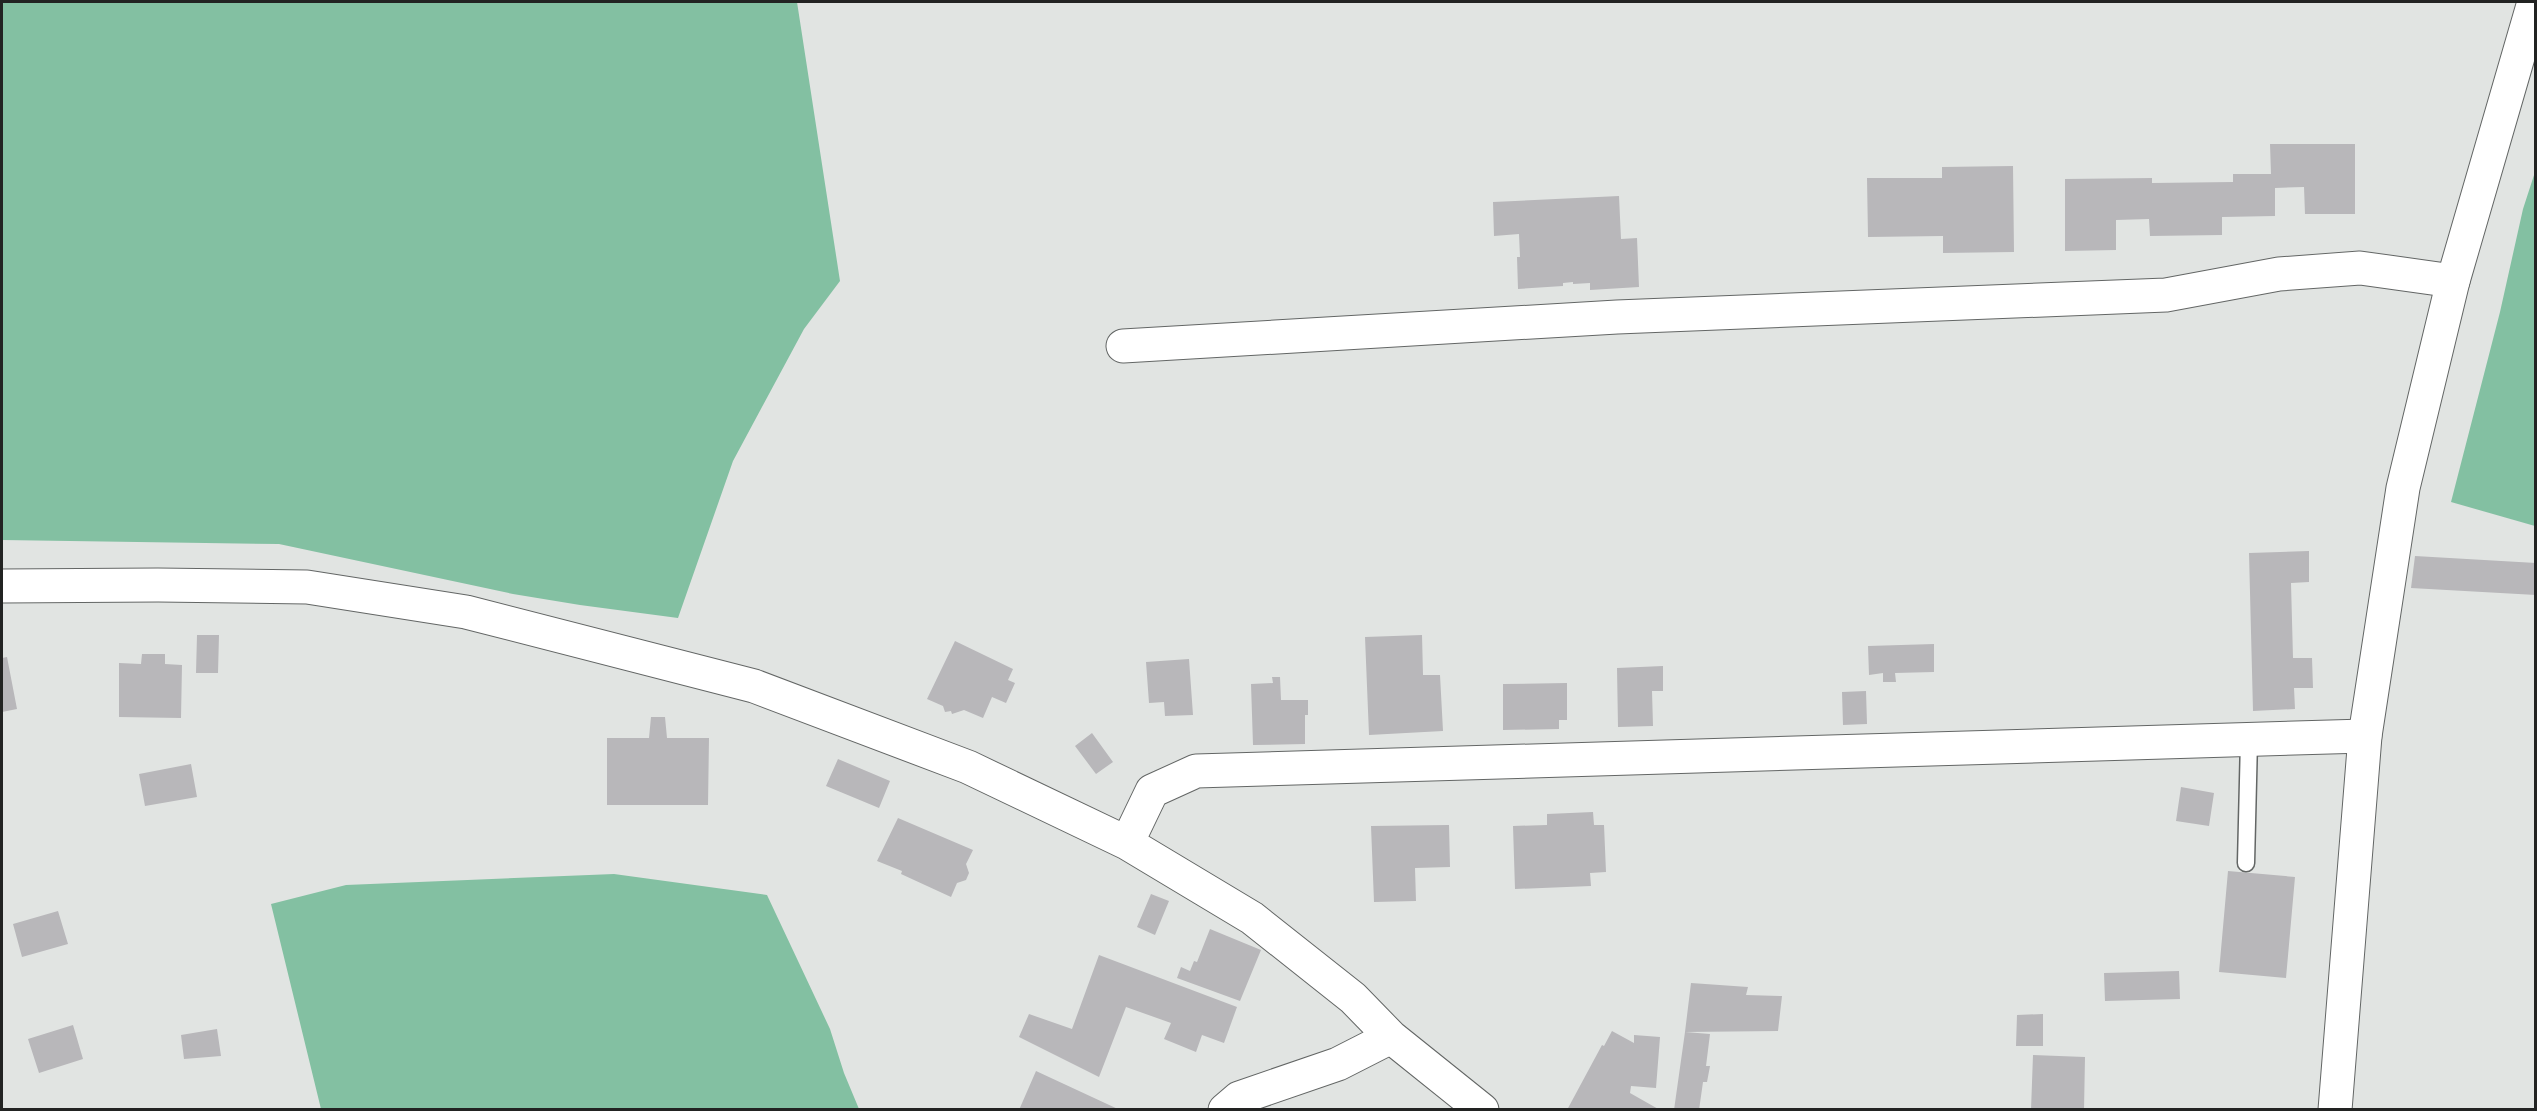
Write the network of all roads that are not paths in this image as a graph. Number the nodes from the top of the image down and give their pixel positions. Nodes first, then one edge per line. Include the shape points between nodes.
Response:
1 (2534, 2) edge
2 (2453, 281) junction
3 (1123, 346) dead end
4 (2, 586) edge
5 (2365, 736) junction
6 (2249, 740) junction
7 (1127, 843) junction
8 (2246, 863) dead end
9 (1391, 1037) junction
10 (1225, 1110) edge
11 (1482, 1110) edge
12 (2335, 1110) edge

1 - 2 street
2 - 3 street via 2360,268 2279,273 2166,295 1617,317
2 - 5 street via 2403,488
4 - 7 street via 307,587 466,612 754,686 968,767
5 - 6 street
5 - 12 street
6 - 7 street via 1196,771 1152,791
6 - 8 lane
7 - 9 street via 1252,918 1353,998
9 - 10 street via 1338,1064 1239,1098
9 - 11 street

